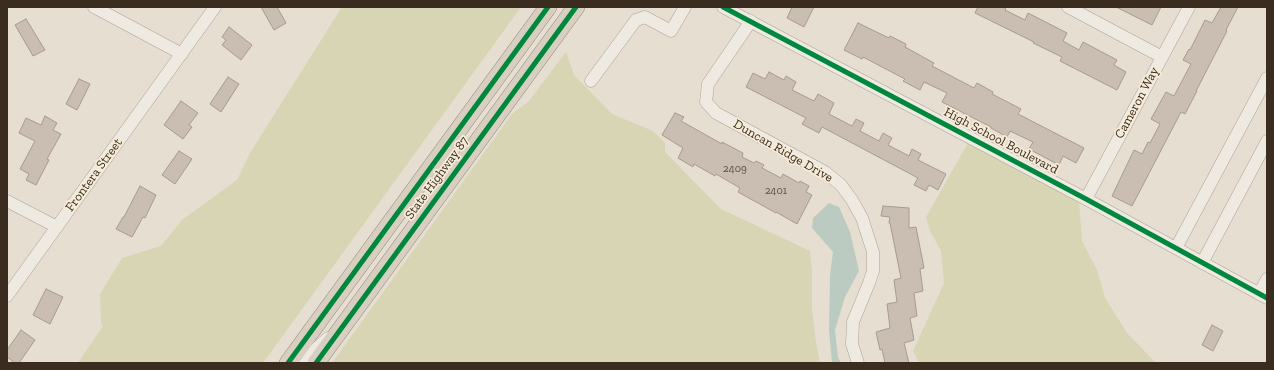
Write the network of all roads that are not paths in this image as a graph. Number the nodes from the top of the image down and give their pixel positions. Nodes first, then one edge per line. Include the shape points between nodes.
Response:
1 (94, 7) edge
2 (215, 7) edge
3 (548, 7) edge
4 (576, 7) edge
5 (685, 7) edge
6 (722, 7) edge
7 (1068, 7) edge
8 (1189, 7) edge
9 (751, 21) junction
10 (182, 54) junction
11 (1162, 57) junction
12 (1267, 78) edge
13 (591, 81) dead end
14 (1267, 141) edge
15 (1086, 199) junction
16 (7, 201) edge
17 (57, 227) junction
18 (1176, 248) junction
19 (1202, 262) junction
20 (1267, 279) edge
21 (7, 296) edge
22 (1263, 296) edge
23 (346, 322) junction
24 (288, 363) edge
25 (304, 363) edge
26 (316, 363) edge
27 (858, 363) edge

1 - 10 street
2 - 10 street, Frontera Street
3 - 24 highway
4 - 23 highway, State Highway 87
5 - 13 street via 670,31 645,17 636,20
6 - 9 street, High School Boulevard
7 - 11 street
8 - 11 street, Cameron Way
9 - 15 street, High School Boulevard
9 - 27 street, Duncan Ridge Drive via 708,84 706,102 716,113 825,172 841,185 852,200 862,218 873,252 873,271 852,322 852,344
10 - 17 street, Frontera Street
11 - 15 street, Cameron Way
12 - 18 street
14 - 19 street
15 - 18 street, High School Boulevard
16 - 17 street
17 - 21 street, Frontera Street
18 - 19 street, High School Boulevard
19 - 22 street, High School Boulevard
20 - 22 street
23 - 25 street via 310,354
23 - 26 highway, State Highway 87

